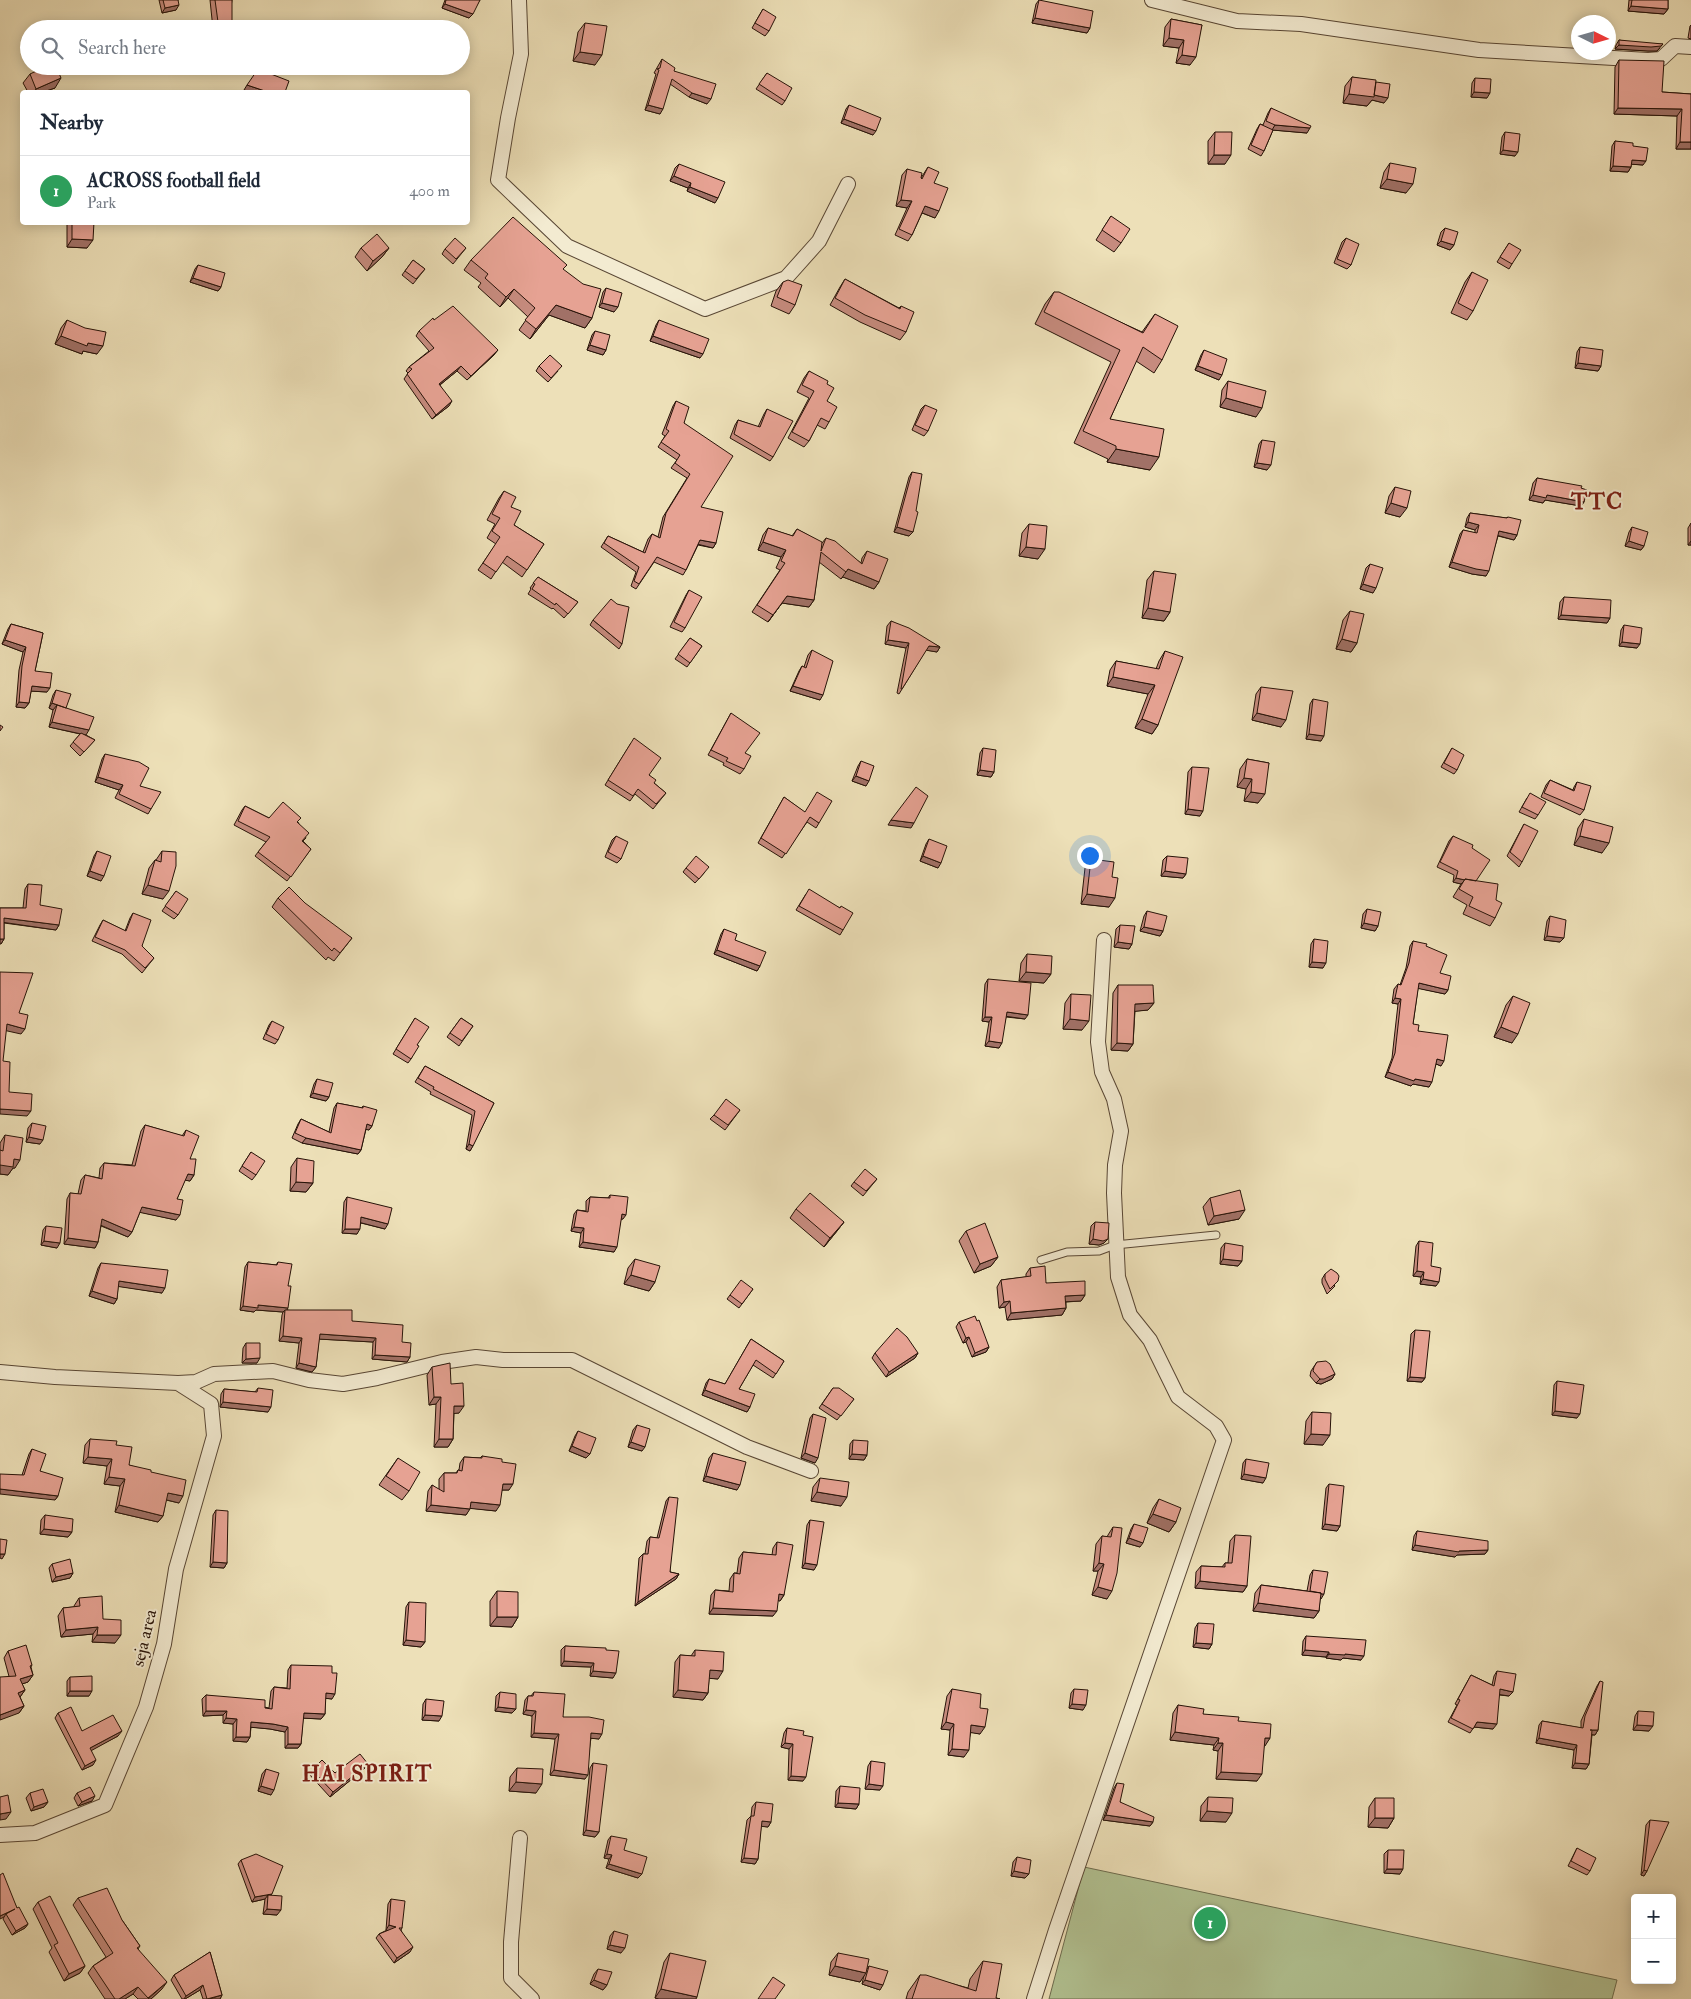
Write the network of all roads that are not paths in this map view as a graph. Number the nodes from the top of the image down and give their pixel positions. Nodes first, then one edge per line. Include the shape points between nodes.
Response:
1 (519, 0) edge
2 (1152, 0) edge
3 (1691, 47) edge
4 (848, 184) dead end
5 (1104, 940) dead end
6 (1216, 1235) dead end
7 (1115, 1244) junction
8 (1041, 1260) dead end
9 (0, 1372) edge
10 (178, 1383) junction
11 (811, 1471) dead end
12 (0, 1835) edge
13 (520, 1838) dead end
14 (532, 1999) edge
15 (1034, 1999) edge

1 - 4 street via 521,54 498,180 567,246 705,309 786,278 819,241
2 - 3 street via 1237,21 1301,24 1479,50 1648,60 1661,59 1675,46
5 - 7 street via 1098,1042 1102,1072 1114,1099 1121,1131 1115,1174
6 - 7 lane
7 - 8 lane via 1099,1251 1067,1252
7 - 15 street via 1118,1277 1130,1315 1150,1340 1178,1397 1216,1426 1224,1440
9 - 10 street
10 - 11 street via 196,1382 214,1374 273,1371 343,1384 476,1356 503,1360 572,1360 747,1447
10 - 12 street, seja area via 211,1404 214,1436 176,1569 164,1644 146,1707 105,1805 35,1833
13 - 14 street via 510,1942 511,1978

